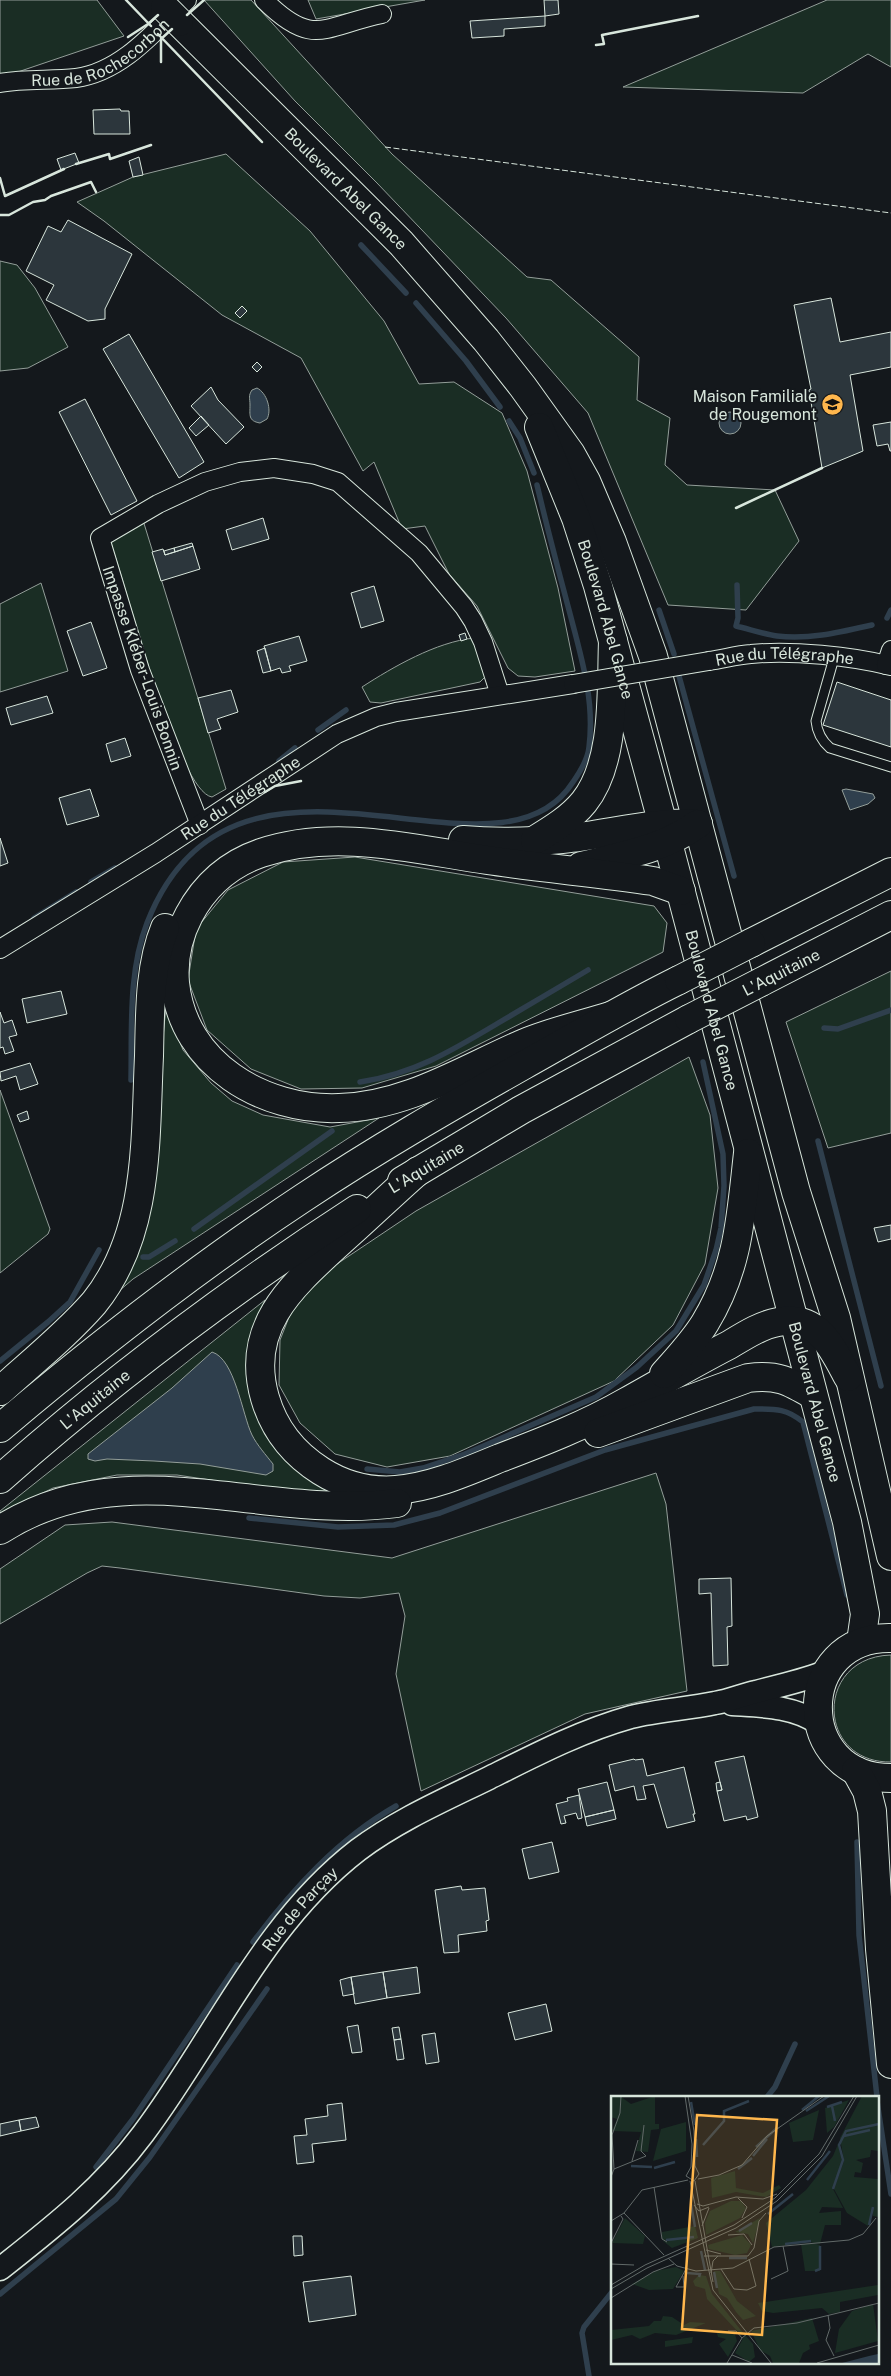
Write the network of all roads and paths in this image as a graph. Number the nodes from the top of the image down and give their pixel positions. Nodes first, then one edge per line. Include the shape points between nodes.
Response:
1 (264, 0) edge
2 (172, 8) edge
3 (382, 14) dead end
4 (0, 83) edge
5 (523, 387) junction
6 (613, 641) junction
7 (834, 658) junction
8 (889, 661) edge
9 (500, 695) junction
10 (891, 767) edge
11 (698, 824) junction
12 (200, 825) junction
13 (665, 833) junction
14 (534, 841) junction
15 (565, 870) junction
16 (891, 872) edge
17 (681, 891) junction
18 (891, 915) edge
19 (0, 950) edge
20 (610, 1016) junction
21 (748, 1153) junction
22 (418, 1171) junction
23 (793, 1320) junction
24 (848, 1377) junction
25 (656, 1384) junction
26 (0, 1391) edge
27 (813, 1395) junction
28 (0, 1428) edge
29 (0, 1479) edge
30 (0, 1530) edge
31 (891, 1556) edge
32 (891, 1638) edge
33 (862, 1642) junction
34 (828, 1671) junction
35 (716, 1703) junction
36 (818, 1723) junction
37 (856, 1771) junction
38 (891, 1778) edge
39 (891, 2064) edge
40 (0, 2269) edge

1 - 3 street via 282,18 306,30 331,29
2 - 4 street, Rue de Rochecorbon via 138,47 92,75
2 - 5 main road, Boulevard Abel Gance via 401,243
5 - 6 main road, Boulevard Abel Gance via 576,518
5 - 11 main road, Boulevard Abel Gance via 572,454 612,542 653,656
6 - 13 main road, Boulevard Abel Gance
6 - 14 main road via 609,737 598,779 584,802
7 - 8 street, Rue du Télégraphe
7 - 9 street, Rue du Télégraphe, bridge via 751,654
7 - 10 lane via 816,728 830,748
9 - 12 street, Rue du Télégraphe via 396,712 359,723 337,734
9 - 12 street, Impasse Kléber-Louis Bonnin via 483,642 464,607 419,553 345,486 313,474 287,469 258,469 205,482 158,504 100,538 140,670
11 - 13 main road
11 - 24 main road, Boulevard Abel Gance via 796,1192 836,1318
12 - 19 street, Rue du Télégraphe
13 - 14 main road
13 - 15 main road
13 - 17 main road, Boulevard Abel Gance
14 - 26 main road via 474,841 342,828 296,830 245,843 214,861 196,877 172,912 157,954 151,1007 145,1153 135,1216 125,1249 94,1302
15 - 17 main road via 653,881
15 - 20 main road via 342,841 298,844 258,854 222,873 208,887 187,919 175,957 177,996 182,1015 198,1047 226,1074 242,1085 280,1100 317,1108 362,1107 407,1094 432,1086 525,1042
16 - 20 main road, bridge
17 - 21 main road, Boulevard Abel Gance
18 - 22 main road, L'Aquitaine, bridge via 689,1019 521,1110
20 - 28 main road via 435,1115 302,1198 174,1288
21 - 23 main road, Boulevard Abel Gance
21 - 25 main road via 738,1241 725,1282 704,1325
22 - 25 main road via 293,1286 266,1330 260,1356 264,1397 275,1423 296,1452 329,1476 359,1487 390,1490 420,1486 447,1479 531,1446 624,1404
22 - 29 main road, L'Aquitaine via 324,1230 198,1319
23 - 24 main road via 821,1332
23 - 25 main road via 775,1322 756,1330
23 - 27 main road, Boulevard Abel Gance
24 - 31 main road, Boulevard Abel Gance
27 - 30 main road via 781,1378 767,1375 748,1378 450,1490 398,1503 336,1507 191,1491 128,1490 73,1498 39,1510
27 - 33 main road, Boulevard Abel Gance via 848,1522 861,1587 865,1622
32 - 33 main road
33 - 34 main road via 842,1654
34 - 35 street, Rue de Parçay
34 - 36 main road via 819,1691
35 - 36 street, Rue de Parçay via 789,1710
35 - 40 street, Rue de Parçay via 633,1716 570,1739 431,1806 358,1851 323,1881 290,1917 156,2115 119,2164 70,2213
36 - 37 main road via 832,1752
37 - 38 main road via 868,1776
37 - 39 main road via 867,1791 872,1811

